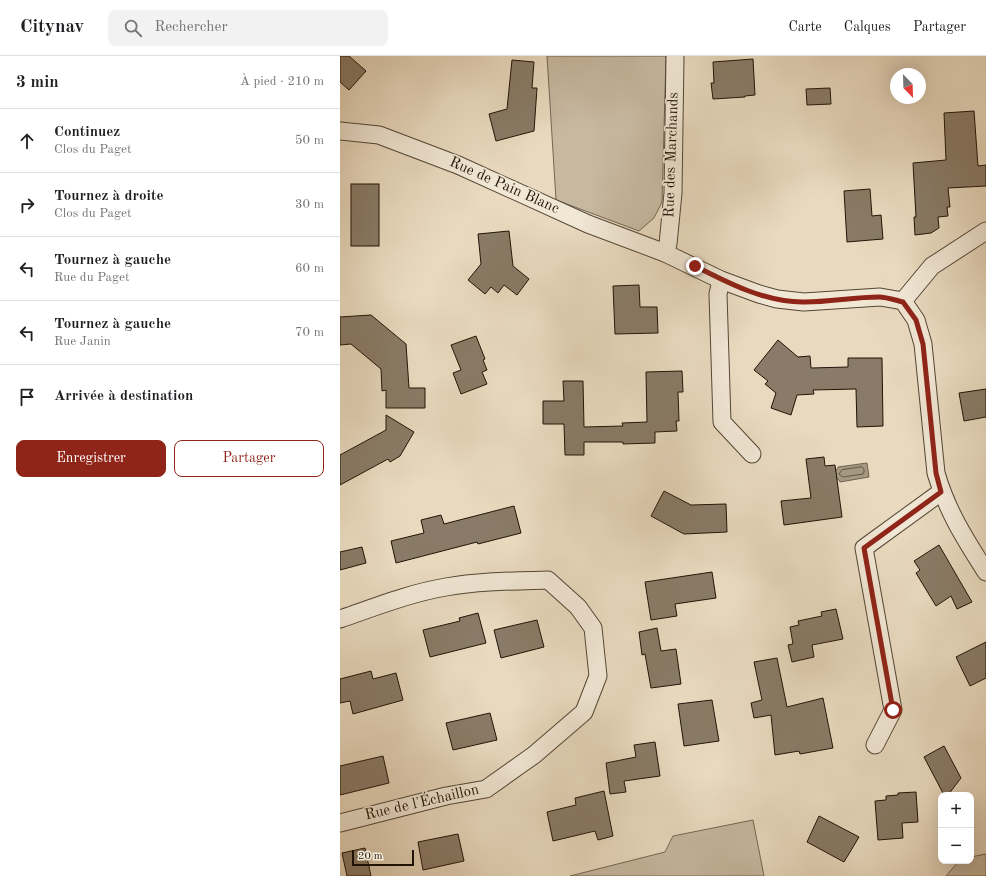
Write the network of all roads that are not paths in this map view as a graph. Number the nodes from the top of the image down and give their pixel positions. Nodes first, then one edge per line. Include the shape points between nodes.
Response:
1 (675, 56) edge
2 (340, 130) edge
3 (986, 231) edge
4 (665, 253) junction
5 (721, 280) junction
6 (903, 302) junction
7 (752, 454) dead end
8 (941, 492) junction
9 (986, 572) edge
10 (340, 619) edge
11 (875, 745) dead end
12 (340, 823) edge

1 - 4 street, Rue des Marchands via 673,193
2 - 4 street, Rue de Pain Blanc via 380,135 417,149 588,224
3 - 6 street via 932,266
4 - 5 street, Rue de Pain Blanc
5 - 6 street, Rue de Pain Blanc via 759,294 790,301 880,297
5 - 7 street via 718,294 722,422
6 - 8 street via 916,320 923,344 936,473
8 - 9 street via 958,529
8 - 11 street via 864,548 893,710
10 - 12 street, Rue de l'Échaillon via 392,601 445,587 485,582 548,580 578,607 593,628 598,676 584,712 534,755 486,789 446,796

